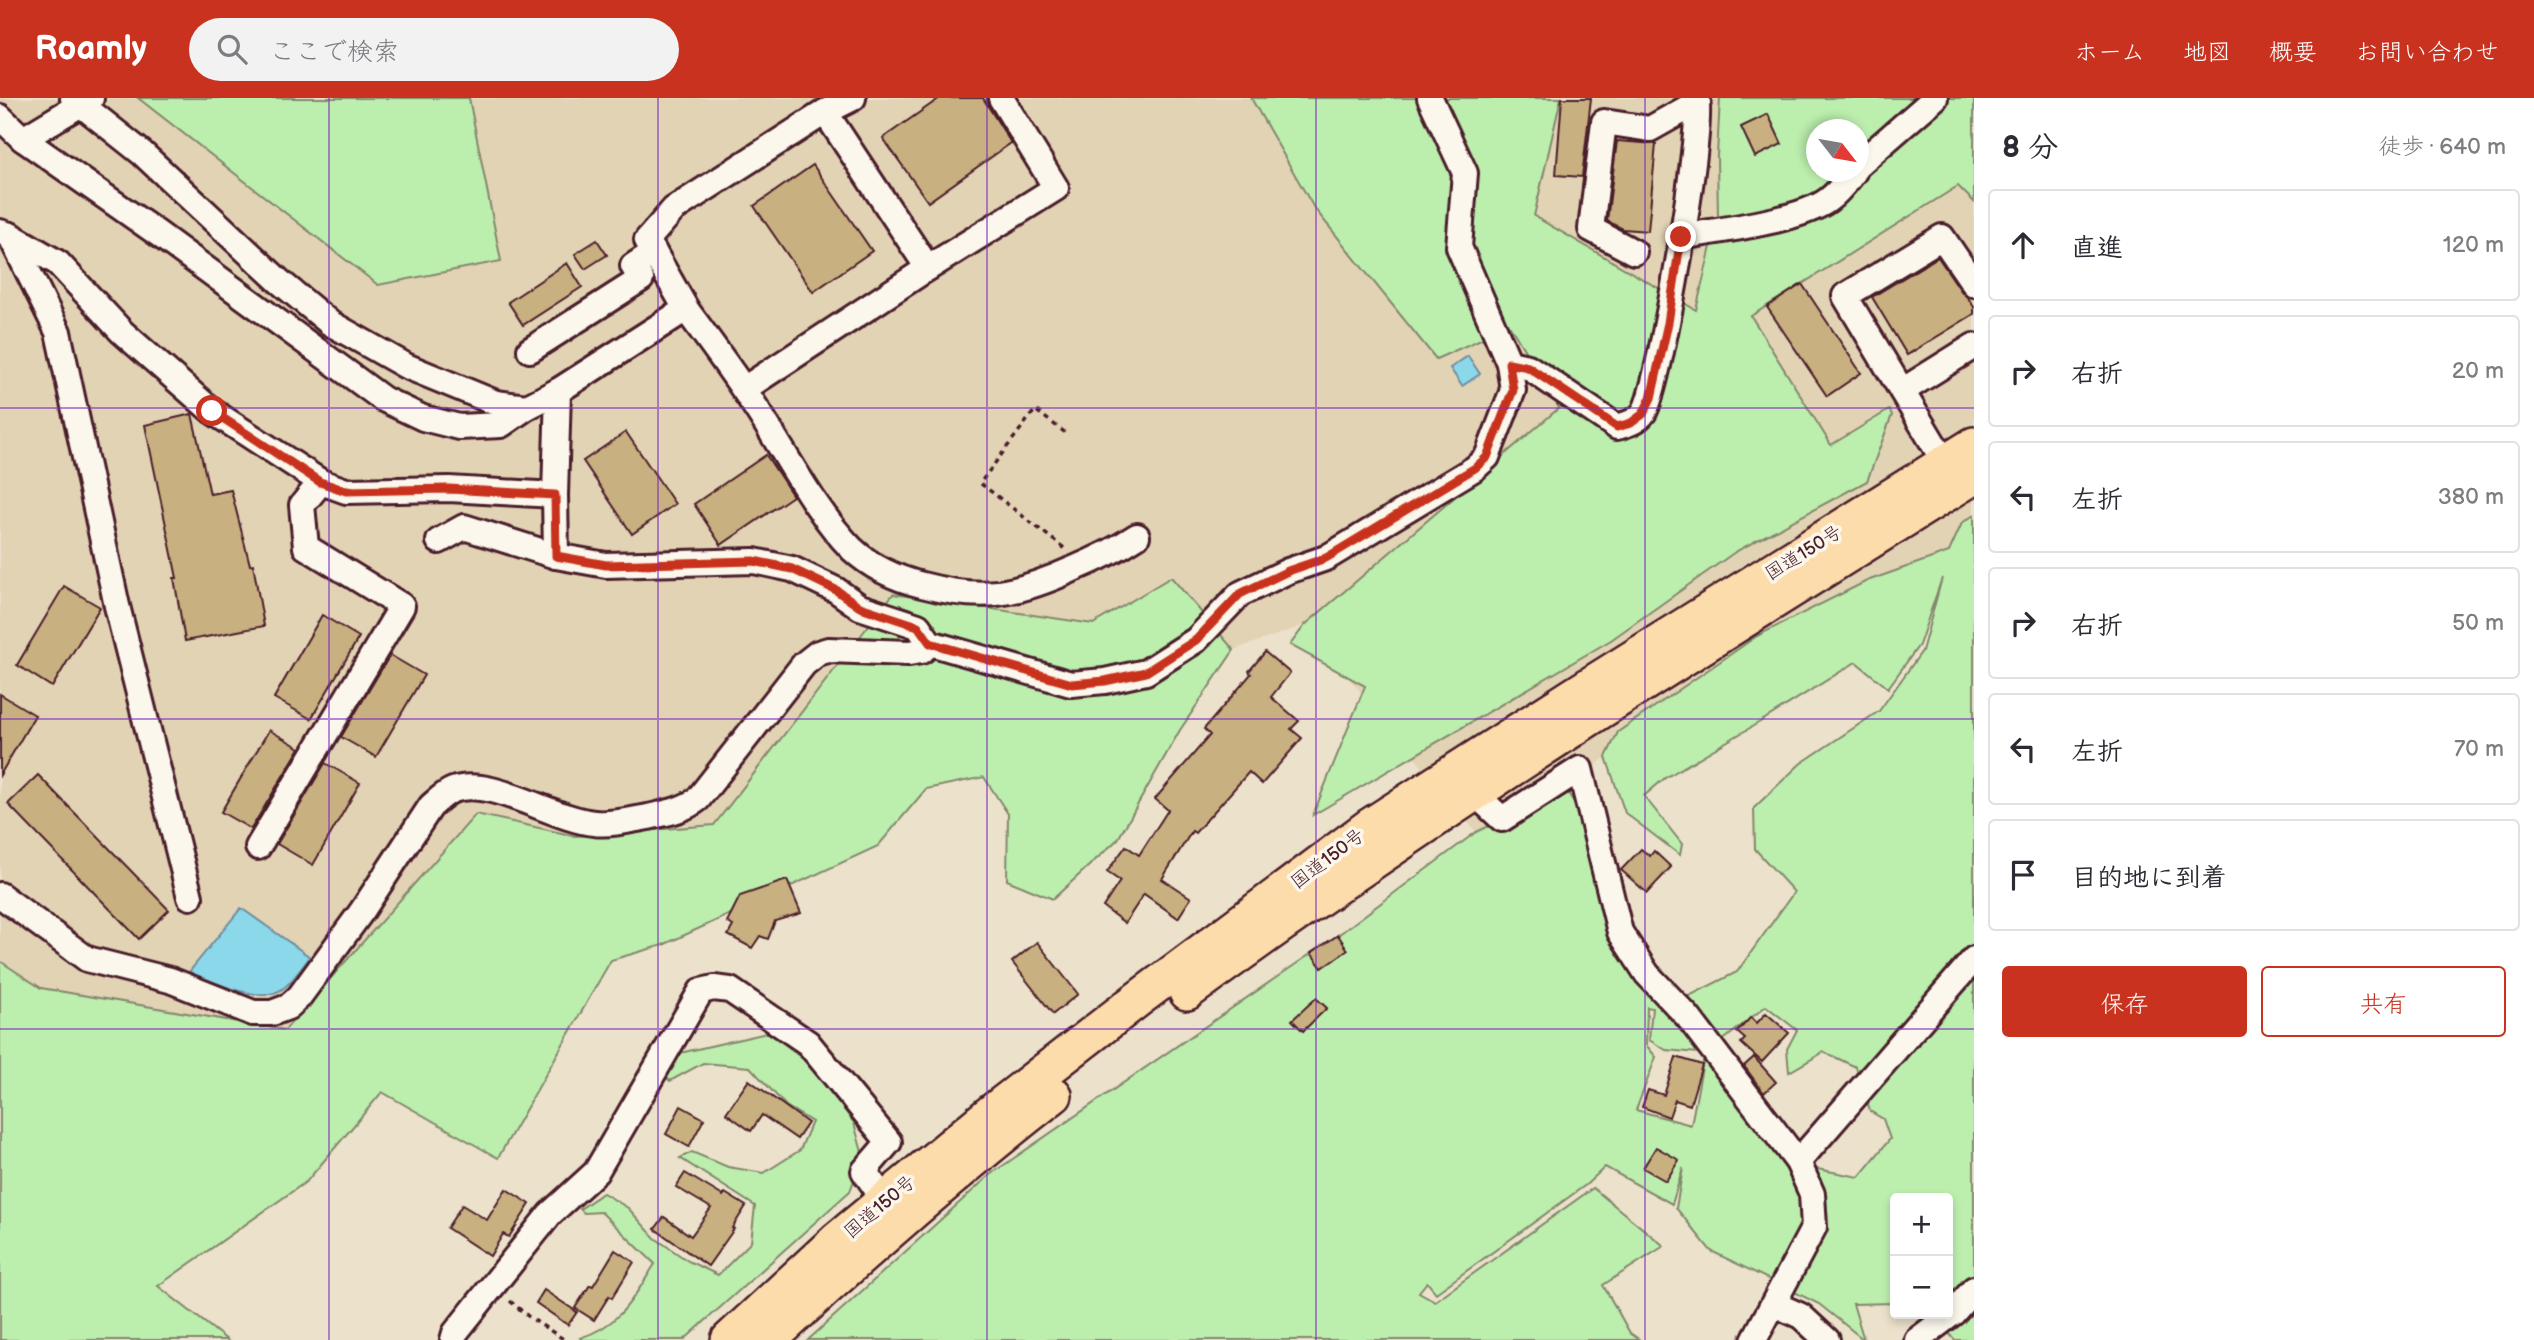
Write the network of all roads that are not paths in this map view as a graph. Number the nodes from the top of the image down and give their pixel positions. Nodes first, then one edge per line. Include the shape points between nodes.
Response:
1 (853, 98) edge
2 (1002, 98) edge
3 (1430, 98) edge
4 (1935, 98) edge
5 (82, 100) edge
6 (1697, 100) edge
7 (825, 112) junction
8 (0, 117) edge
9 (23, 139) junction
10 (1869, 155) edge
11 (1846, 182) edge
12 (5, 233) edge
13 (1681, 237) junction
14 (1634, 252) dead end
15 (654, 253) junction
16 (928, 268) junction
17 (1974, 285) edge
18 (686, 309) junction
19 (1974, 346) edge
20 (530, 350) dead end
21 (1509, 363) junction
22 (744, 389) junction
23 (558, 391) junction
24 (1902, 391) junction
25 (527, 407) junction
26 (1974, 445) edge
27 (1959, 470) edge
28 (320, 482) junction
29 (555, 495) junction
30 (1137, 536) dead end
31 (439, 541) dead end
32 (556, 556) junction
33 (930, 643) junction
34 (1473, 792) junction
35 (258, 846) dead end
36 (0, 895) edge
37 (190, 897) dead end
38 (1974, 959) edge
39 (1797, 1162) junction
40 (885, 1201) junction
41 (1974, 1289) edge
42 (1774, 1304) junction
43 (453, 1340) edge
44 (729, 1340) edge
45 (769, 1340) edge
46 (1754, 1340) edge
47 (1827, 1340) edge
48 (1917, 1340) edge

1 - 7 street
2 - 16 street via 1056,188
3 - 21 street via 1465,173 1459,247
4 - 10 street
5 - 9 street
5 - 25 street via 330,323 430,377 496,403
6 - 13 street via 1698,131
6 - 14 street via 1650,129 1604,122 1591,229
7 - 15 street via 674,209 647,240
7 - 16 street
8 - 9 street
9 - 25 street via 383,399 423,418 459,426 501,425
11 - 13 street via 1827,201 1802,213
12 - 28 street via 58,263 122,332 212,411
12 - 37 street via 58,332 117,606
13 - 21 street via 1651,398 1643,414 1631,423 1617,427 1528,367
15 - 18 street
15 - 20 street via 633,266 640,279
16 - 22 street
17 - 24 street via 1942,237 1845,296
18 - 22 street
18 - 23 street
19 - 24 street
21 - 33 street via 1513,390 1487,457 1475,468 1326,558 1240,594 1196,640 1146,672 1072,684
22 - 30 street via 827,520 854,551 908,581 970,595 999,594 1035,586 1113,552
23 - 25 street
23 - 29 street
24 - 27 street
26 - 27 highway, 国道150号
27 - 34 highway, 国道150号
27 - 40 highway, 国道150号 via 1598,680 1370,826 1138,999
28 - 29 street via 346,491 449,489
28 - 35 street via 302,505 306,547 402,606
29 - 32 street
31 - 32 street via 464,527
32 - 33 street via 606,565 754,561 792,569 860,607 918,626
33 - 36 street via 922,651 909,653 818,653 804,664 689,806 596,824 490,789 454,790 443,796 431,806 299,997 272,1013 253,1013 170,980 87,959
34 - 39 street via 1502,820 1580,769 1620,932 1647,974 1688,1017
34 - 45 highway, 国道150号 via 1148,1021 992,1144
38 - 39 street
39 - 42 street via 1812,1194 1814,1227
40 - 43 street via 864,1171 889,1142 808,1043 730,989 701,991 596,1172 550,1214
40 - 44 highway, 国道150号
41 - 48 street via 1953,1313
42 - 46 street
42 - 47 street via 1801,1316

